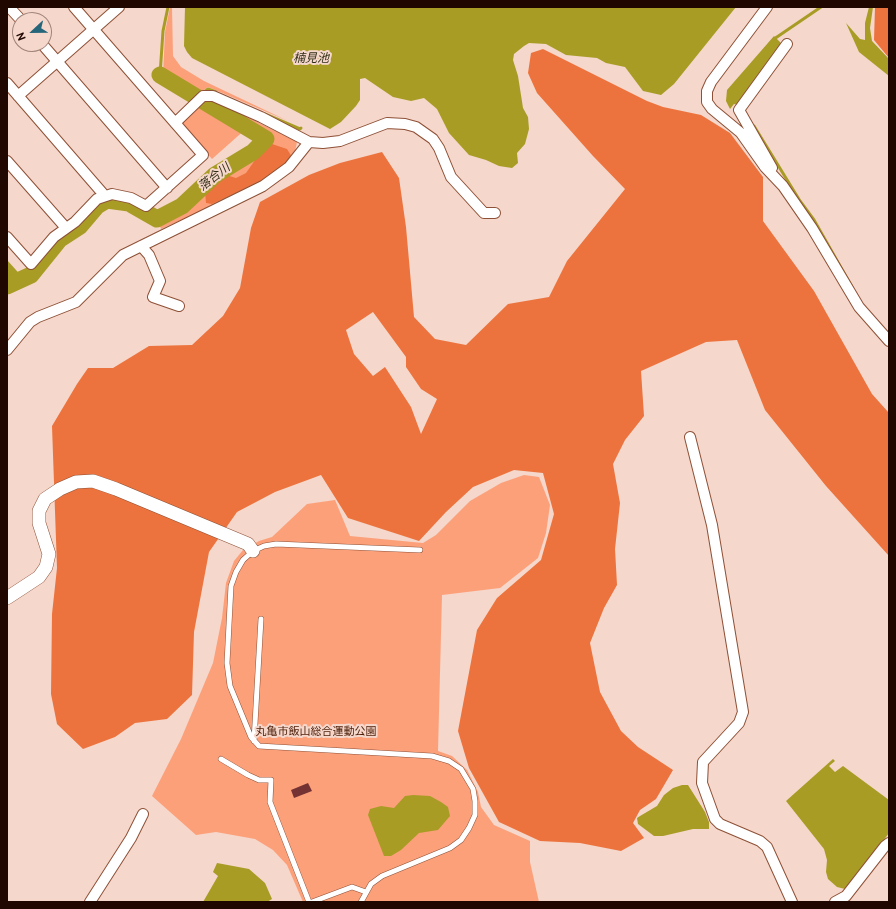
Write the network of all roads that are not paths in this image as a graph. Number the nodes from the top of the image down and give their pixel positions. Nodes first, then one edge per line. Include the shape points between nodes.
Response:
1 (74, 7) edge
2 (119, 7) edge
3 (767, 7) edge
4 (93, 29) junction
5 (787, 44) dead end
6 (49, 52) edge
7 (57, 62) junction
8 (7, 83) edge
9 (18, 96) junction
10 (175, 123) junction
11 (309, 142) junction
12 (7, 161) edge
13 (777, 179) junction
14 (167, 188) junction
15 (105, 196) junction
16 (495, 213) dead end
17 (66, 228) junction
18 (7, 237) edge
19 (140, 246) junction
20 (179, 306) dead end
21 (889, 341) edge
22 (7, 350) edge
23 (690, 437) dead end
24 (420, 550) dead end
25 (254, 551) junction
26 (7, 598) edge
27 (261, 619) dead end
28 (254, 741) junction
29 (221, 758) dead end
30 (143, 814) dead end
31 (889, 843) edge
32 (366, 892) junction
33 (90, 902) edge
34 (311, 902) edge
35 (361, 902) edge
36 (792, 902) edge
37 (835, 902) edge

1 - 4 street
2 - 4 street
3 - 13 street via 712,82 706,98 712,109 741,133 765,167
4 - 7 street
4 - 10 street
5 - 13 street via 739,110
6 - 7 street
7 - 9 street
7 - 14 street
8 - 9 street
9 - 15 street
10 - 11 street via 204,96 213,96
10 - 14 street via 203,156
11 - 16 street via 340,141 387,123 416,127 433,139 451,177 484,213
11 - 19 street via 289,167 263,186
12 - 17 street
13 - 21 street via 812,228 859,307
14 - 15 street via 146,206 131,198 112,194
15 - 17 street via 97,199
17 - 18 street via 54,237 31,264
19 - 20 street via 149,255 160,281 153,297
19 - 22 street via 123,254 76,302 30,322
23 - 36 street via 712,525 743,712 739,723 703,762 702,783 715,819 720,824 760,841 767,847
24 - 25 lane via 276,544
25 - 26 street via 248,544 116,489 93,481 76,482 45,499 39,511 39,523 48,554 46,567 39,578
25 - 28 lane via 236,572 231,586 227,663 230,686
27 - 28 lane
28 - 32 lane via 259,746 276,748 432,756 449,761 464,774 473,789 475,801 474,815 461,840 450,848 382,876 371,884
29 - 34 lane via 248,776 259,780 271,780 270,802
30 - 33 street via 131,838
31 - 37 street via 846,896
32 - 34 lane via 352,887
32 - 35 lane

